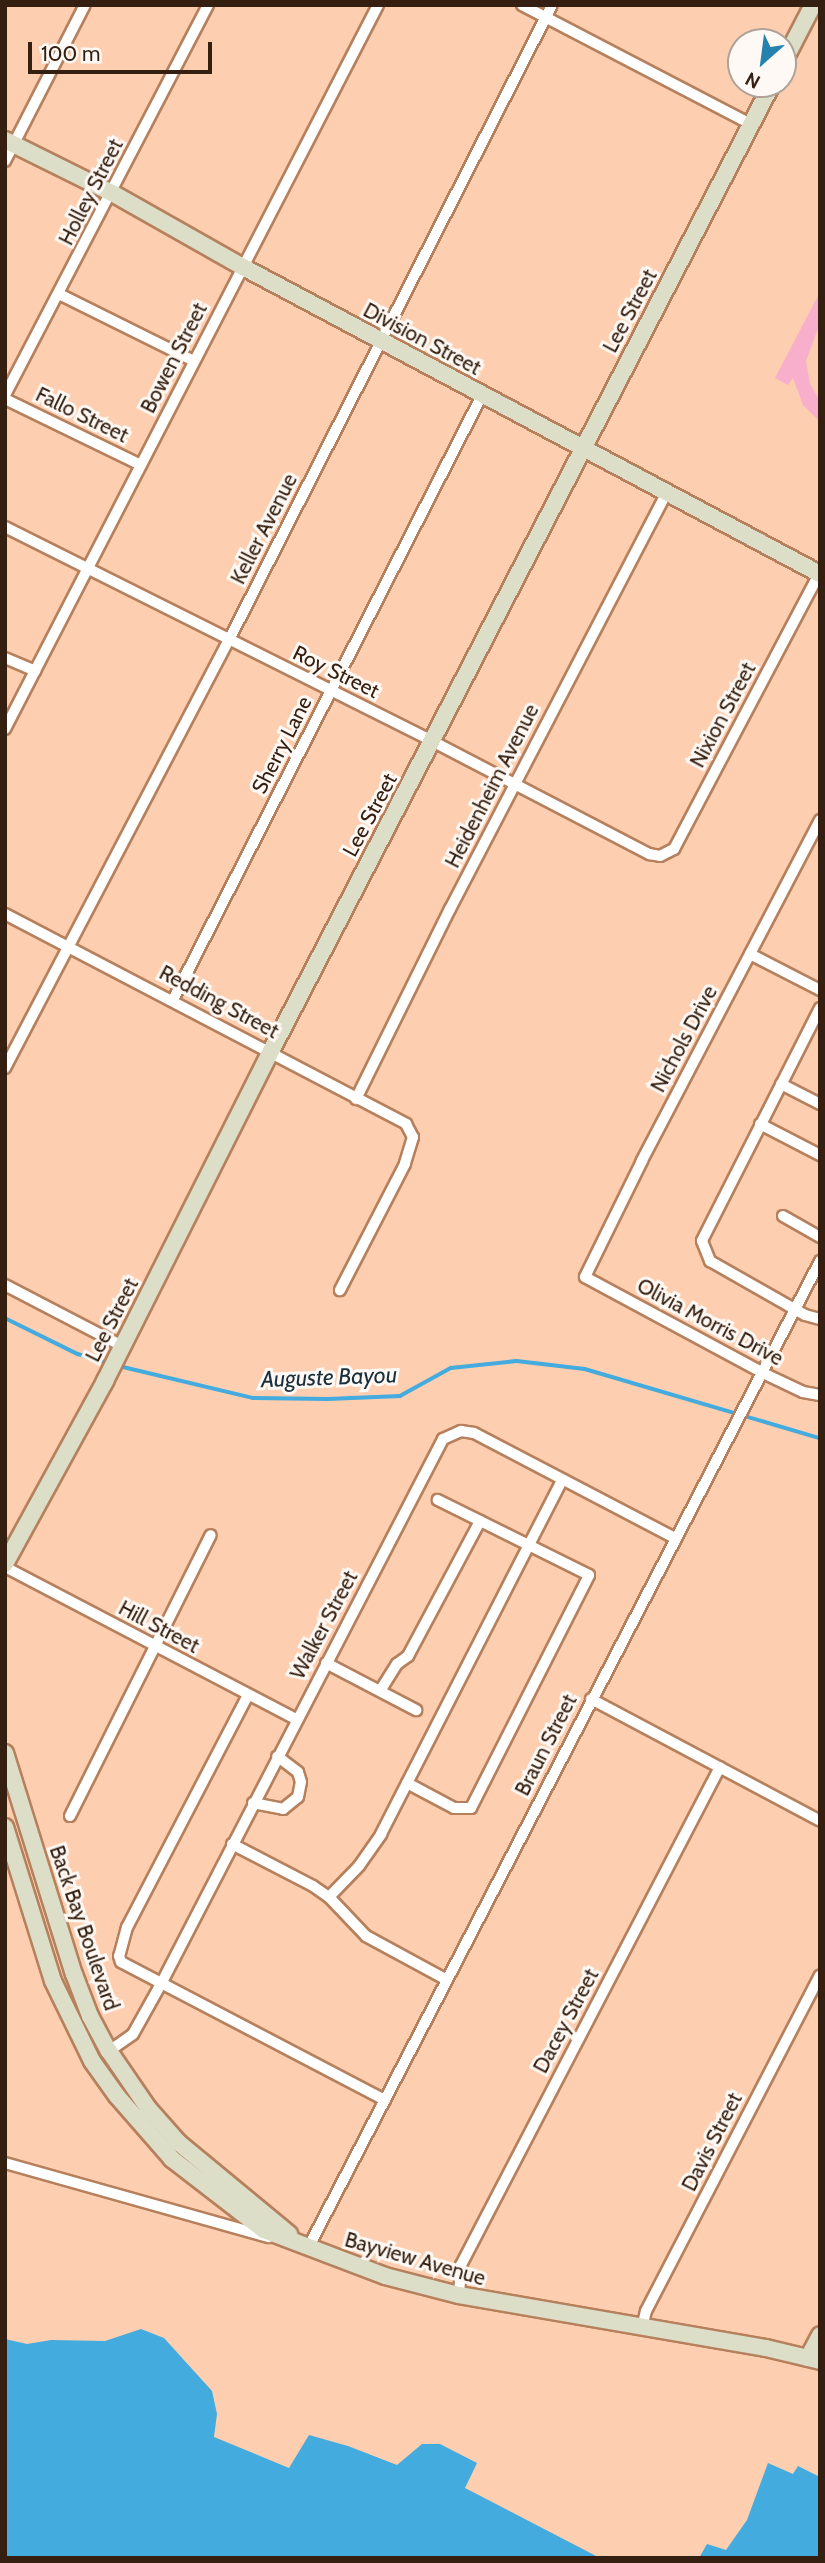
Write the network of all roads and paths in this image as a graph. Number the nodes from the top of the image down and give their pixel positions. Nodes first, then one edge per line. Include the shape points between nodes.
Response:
1 (85, 5) edge
2 (208, 5) edge
3 (378, 5) edge
4 (522, 5) edge
5 (552, 5) edge
6 (813, 5) edge
7 (546, 18) junction
8 (797, 35) edge
9 (765, 98) edge
10 (751, 124) junction
11 (10, 142) edge
12 (5, 161) edge
13 (112, 193) junction
14 (243, 267) junction
15 (59, 294) junction
16 (383, 341) junction
17 (194, 361) junction
18 (482, 395) junction
19 (5, 397) edge
20 (582, 448) junction
21 (141, 465) junction
22 (667, 493) junction
23 (5, 527) edge
24 (88, 568) junction
25 (819, 574) edge
26 (229, 640) junction
27 (5, 658) edge
28 (35, 671) junction
29 (330, 690) junction
30 (5, 729) edge
31 (432, 741) junction
32 (515, 783) junction
33 (820, 820) edge
34 (649, 854) joint
35 (5, 914) edge
36 (69, 946) junction
37 (750, 954) junction
38 (820, 989) edge
39 (173, 1000) junction
40 (820, 1008) edge
41 (271, 1051) junction
42 (5, 1068) edge
43 (781, 1084) junction
44 (356, 1099) junction
45 (820, 1104) edge
46 (760, 1124) junction
47 (820, 1155) edge
48 (783, 1216) dead end
49 (820, 1237) edge
50 (820, 1261) edge
51 (586, 1277) joint
52 (5, 1285) edge
53 (340, 1290) dead end
54 (794, 1309) junction
55 (820, 1318) edge
56 (121, 1349) junction
57 (763, 1373) junction
58 (820, 1395) edge
59 (562, 1480) junction
60 (438, 1500) dead end
61 (480, 1521) junction
62 (211, 1535) dead end
63 (675, 1538) junction
64 (529, 1545) junction
65 (5, 1566) edge
66 (155, 1646) junction
67 (326, 1663) junction
68 (380, 1691) junction
69 (248, 1695) junction
70 (591, 1699) junction
71 (416, 1710) dead end
72 (296, 1719) junction
73 (5, 1752) edge
74 (277, 1756) junction
75 (720, 1768) junction
76 (407, 1783) junction
77 (253, 1802) junction
78 (70, 1816) dead end
79 (820, 1821) edge
80 (5, 1827) edge
81 (232, 1844) junction
82 (329, 1897) junction
83 (820, 1975) edge
84 (447, 1980) junction
85 (161, 1984) junction
86 (109, 2051) junction
87 (385, 2100) junction
88 (5, 2163) edge
89 (308, 2248) junction
90 (459, 2295) junction
91 (642, 2328) junction
92 (820, 2334) edge
93 (814, 2360) edge

1 - 11 street
2 - 13 street, Holley Street
3 - 14 street, Bowen Street
4 - 7 street
5 - 7 street, Keller Avenue
6 - 8 main road
7 - 10 street
7 - 16 street, Keller Avenue
9 - 10 main road, Lee Street
10 - 20 main road, Lee Street
11 - 12 street
11 - 13 main road, Division Street
13 - 14 main road, Division Street
13 - 15 street, Holley Street
14 - 16 main road, Division Street
14 - 17 street, Bowen Street
15 - 17 street
15 - 19 street, Holley Street
16 - 18 main road, Division Street
16 - 26 street, Keller Avenue
17 - 21 street, Bowen Street
18 - 20 main road, Division Street
18 - 29 street, Sherry Lane
19 - 21 street, Fallo Street
20 - 22 main road, Division Street
20 - 31 main road, Lee Street
21 - 24 street, Bowen Street
22 - 25 main road, Division Street
22 - 32 street, Heidenheim Avenue
23 - 24 street, Roy Street
24 - 26 street, Roy Street
24 - 28 street, Bowen Street
25 - 34 street, Nixion Street via 674,849 660,856
26 - 29 street, Roy Street
26 - 36 street, Keller Avenue
27 - 28 street
28 - 30 street, Bowen Street
29 - 31 street, Roy Street
29 - 39 street, Sherry Lane
31 - 32 street, Roy Street
31 - 41 main road, Lee Street
32 - 34 street, Roy Street
32 - 44 street, Heidenheim Avenue
33 - 37 street, Nichols Drive
35 - 36 street, Redding Street
36 - 39 street, Redding Street
36 - 42 street, Keller Avenue
37 - 38 street
37 - 51 street, Nichols Drive
39 - 41 street, Redding Street
40 - 43 street
41 - 44 street, Redding Street
41 - 56 main road, Lee Street
43 - 45 street
43 - 46 street
44 - 53 street, Redding Street via 411,1130 412,1146
46 - 47 street
46 - 54 street via 705,1232 703,1248 710,1261
48 - 49 street
50 - 54 street, Braun Street
51 - 57 street, Olivia Morris Drive
52 - 56 street
54 - 55 street
54 - 57 street, Braun Street
56 - 65 main road, Lee Street
57 - 58 street, Olivia Morris Drive
57 - 63 street, Braun Street
59 - 63 street, Walker Street
59 - 64 street
59 - 67 street, Walker Street via 474,1433 461,1431 443,1439
60 - 61 street
61 - 64 street
61 - 68 street via 408,1656 397,1664
62 - 66 street
63 - 70 street, Braun Street
64 - 76 street
64 - 76 street via 589,1575 476,1802 463,1810
65 - 66 street, Hill Street
66 - 69 street, Hill Street
66 - 78 street
67 - 68 street
67 - 72 street, Walker Street
68 - 71 street
69 - 72 street, Hill Street
69 - 85 street via 124,1937 121,1962
70 - 75 street
70 - 84 street, Braun Street
72 - 74 street, Walker Street
73 - 86 main road, Back Bay Boulevard via 74,1974
74 - 77 street, Walker Street
74 - 77 street via 298,1772 298,1797 283,1809
75 - 79 street
75 - 90 street, Dacey Street via 461,2265
76 - 82 street via 372,1850
77 - 81 street, Walker Street
80 - 89 main road, Back Bay Boulevard via 53,1980 73,2026 117,2096 172,2159 227,2204 264,2230
81 - 82 street
81 - 85 street, Walker Street
82 - 84 street via 366,1936
83 - 91 street, Davis Street via 646,2311
84 - 87 street, Braun Street
85 - 86 street, Walker Street via 133,2034
85 - 87 street
86 - 89 main road, Back Bay Boulevard via 179,2143
87 - 89 street, Braun Street
88 - 89 street, Bayview Avenue
89 - 90 main road, Bayview Avenue via 385,2276
90 - 91 main road, Bayview Avenue
91 - 93 main road, Bayview Avenue
92 - 93 main road

